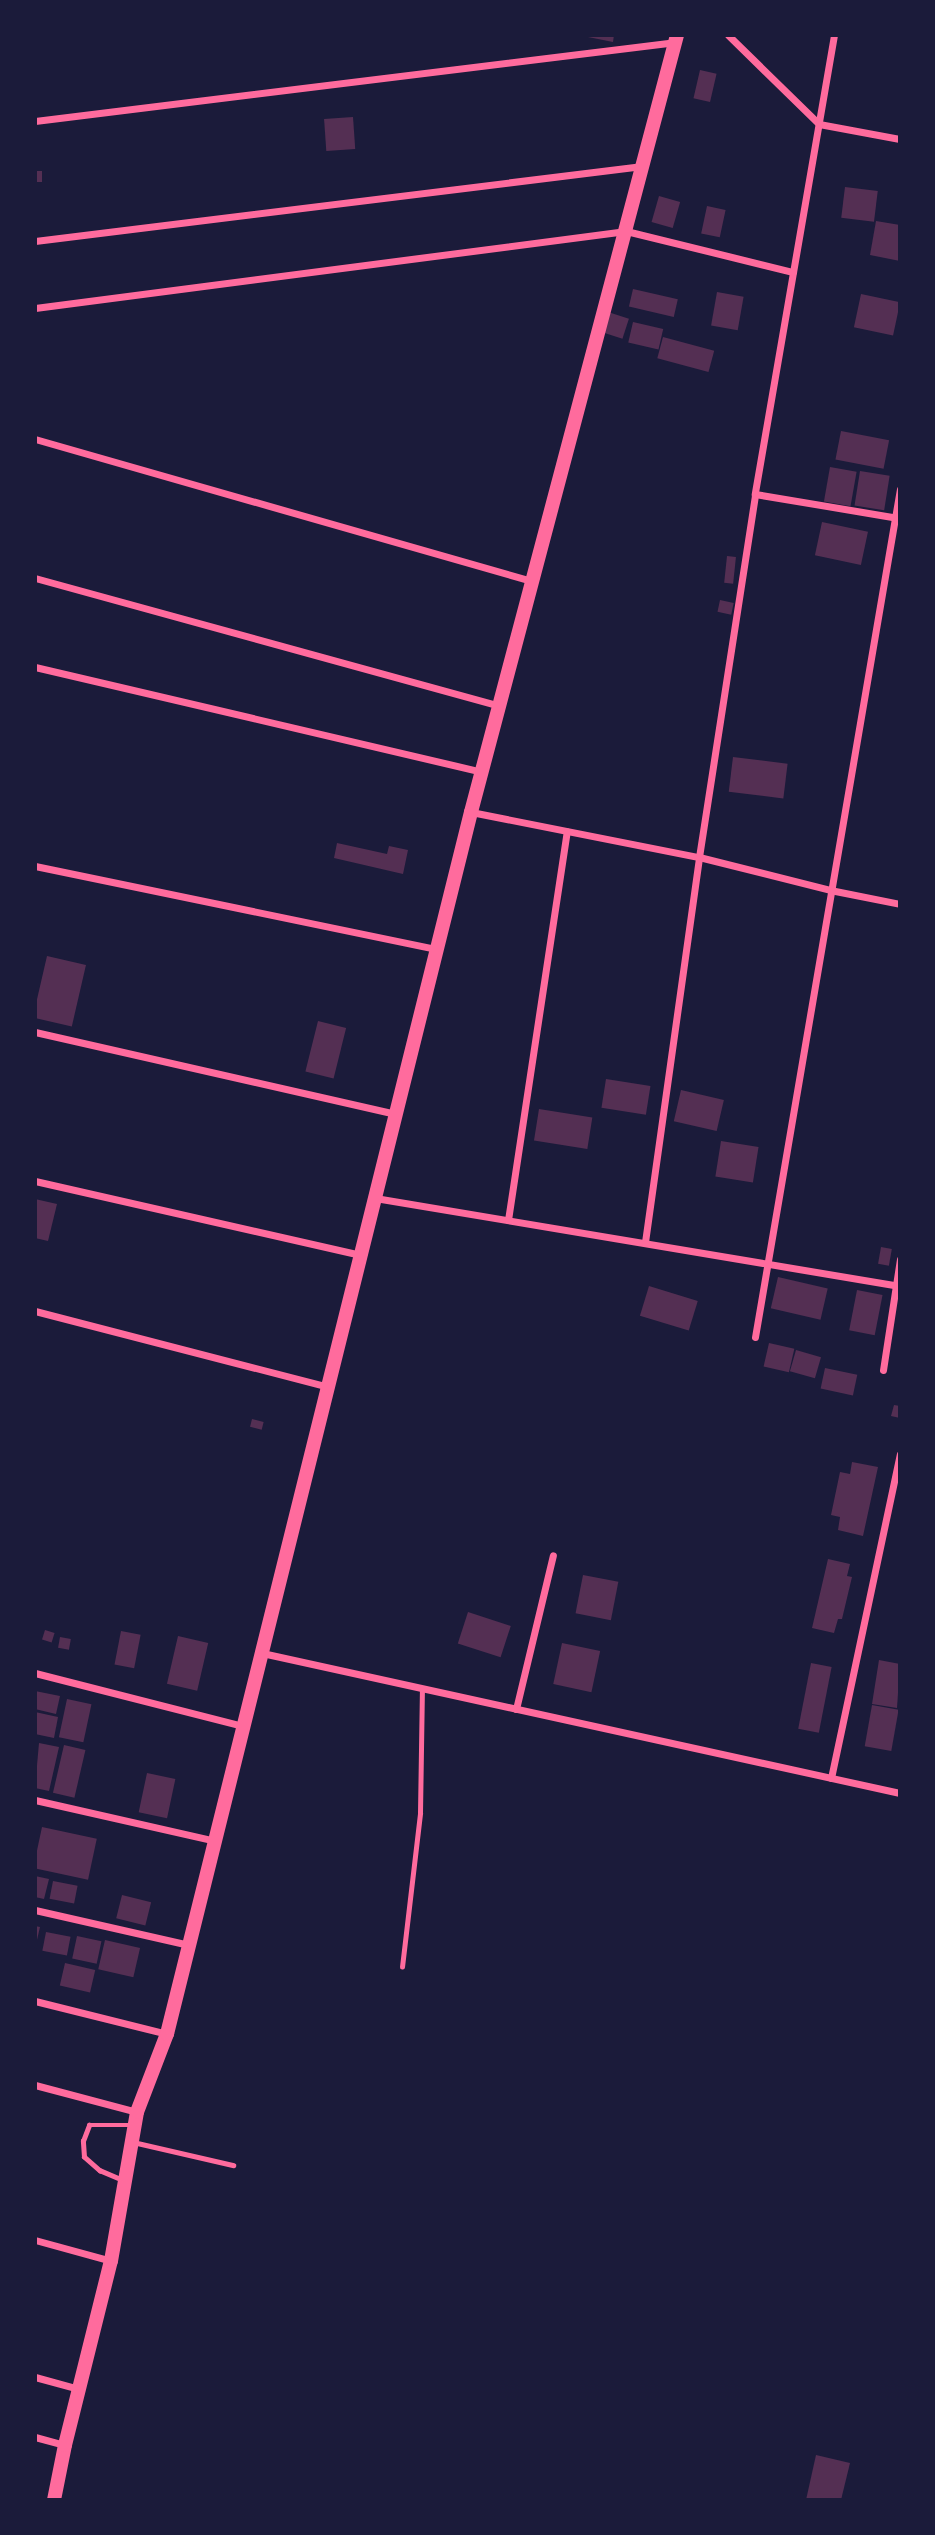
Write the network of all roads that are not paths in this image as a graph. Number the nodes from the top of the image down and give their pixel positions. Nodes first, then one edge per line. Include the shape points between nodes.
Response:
1 (728, 35) edge
2 (834, 35) edge
3 (677, 39) edge
4 (35, 121) edge
5 (819, 124) junction
6 (900, 139) edge
7 (643, 166) junction
8 (626, 231) junction
9 (35, 241) edge
10 (793, 272) junction
11 (35, 308) edge
12 (35, 439) edge
13 (900, 489) edge
14 (755, 494) junction
15 (898, 518) edge
16 (35, 578) edge
17 (533, 581) junction
18 (35, 667) edge
19 (500, 706) junction
20 (482, 772) junction
21 (471, 812) junction
22 (568, 831) junction
23 (699, 857) junction
24 (35, 866) edge
25 (830, 890) junction
26 (900, 904) edge
27 (437, 950) junction
28 (35, 1032) edge
29 (396, 1114) junction
30 (35, 1181) edge
31 (375, 1198) junction
32 (508, 1220) junction
33 (645, 1242) junction
34 (361, 1255) junction
35 (900, 1259) edge
36 (768, 1264) junction
37 (897, 1285) edge
38 (35, 1311) edge
39 (755, 1337) dead end
40 (883, 1370) dead end
41 (328, 1387) junction
42 (900, 1454) edge
43 (553, 1555) dead end
44 (262, 1654) junction
45 (35, 1673) edge
46 (422, 1689) junction
47 (516, 1709) junction
48 (244, 1726) junction
49 (831, 1778) junction
50 (900, 1793) edge
51 (35, 1800) edge
52 (217, 1841) junction
53 (35, 1910) edge
54 (189, 1945) junction
55 (402, 1967) dead end
56 (35, 2001) edge
57 (167, 2034) junction
58 (35, 2085) edge
59 (136, 2118) junction
60 (132, 2142) junction
61 (233, 2165) dead end
62 (125, 2181) junction
63 (35, 2240) edge
64 (111, 2261) junction
65 (35, 2377) edge
66 (79, 2389) junction
67 (35, 2437) edge
68 (65, 2445) junction
69 (54, 2500) edge

1 - 5 street
2 - 5 street
3 - 4 street
3 - 7 main road
5 - 6 street
5 - 10 street
7 - 8 main road
7 - 9 street
8 - 10 street
8 - 11 street
8 - 17 main road
10 - 14 street
12 - 17 street
13 - 15 street
14 - 15 street
14 - 23 street
15 - 25 street
16 - 19 street
17 - 19 main road
18 - 20 street
19 - 20 main road
20 - 21 main road
21 - 22 street
21 - 27 main road
22 - 23 street
22 - 32 street
23 - 25 street
23 - 33 street
24 - 27 street
25 - 26 street
25 - 36 street
27 - 29 main road
28 - 29 street
29 - 31 main road
30 - 34 street
31 - 32 street
31 - 34 main road
32 - 33 street
33 - 36 street
34 - 41 main road
35 - 37 street
36 - 37 street
36 - 39 street
37 - 40 street
38 - 41 street
41 - 44 main road
42 - 49 street
43 - 47 street
44 - 46 street
44 - 48 main road
45 - 48 street
46 - 47 street
46 - 55 lane via 421,1812
47 - 49 street
48 - 52 main road
49 - 50 street
51 - 52 street
52 - 54 main road
53 - 54 street
54 - 57 main road
56 - 57 street
57 - 59 main road
58 - 59 street
59 - 60 main road
59 - 62 lane via 89,2125 83,2141 84,2157 100,2171
60 - 61 lane
60 - 62 main road
62 - 64 main road
63 - 64 street
64 - 66 main road
65 - 66 street
66 - 68 main road
67 - 68 street
68 - 69 main road

